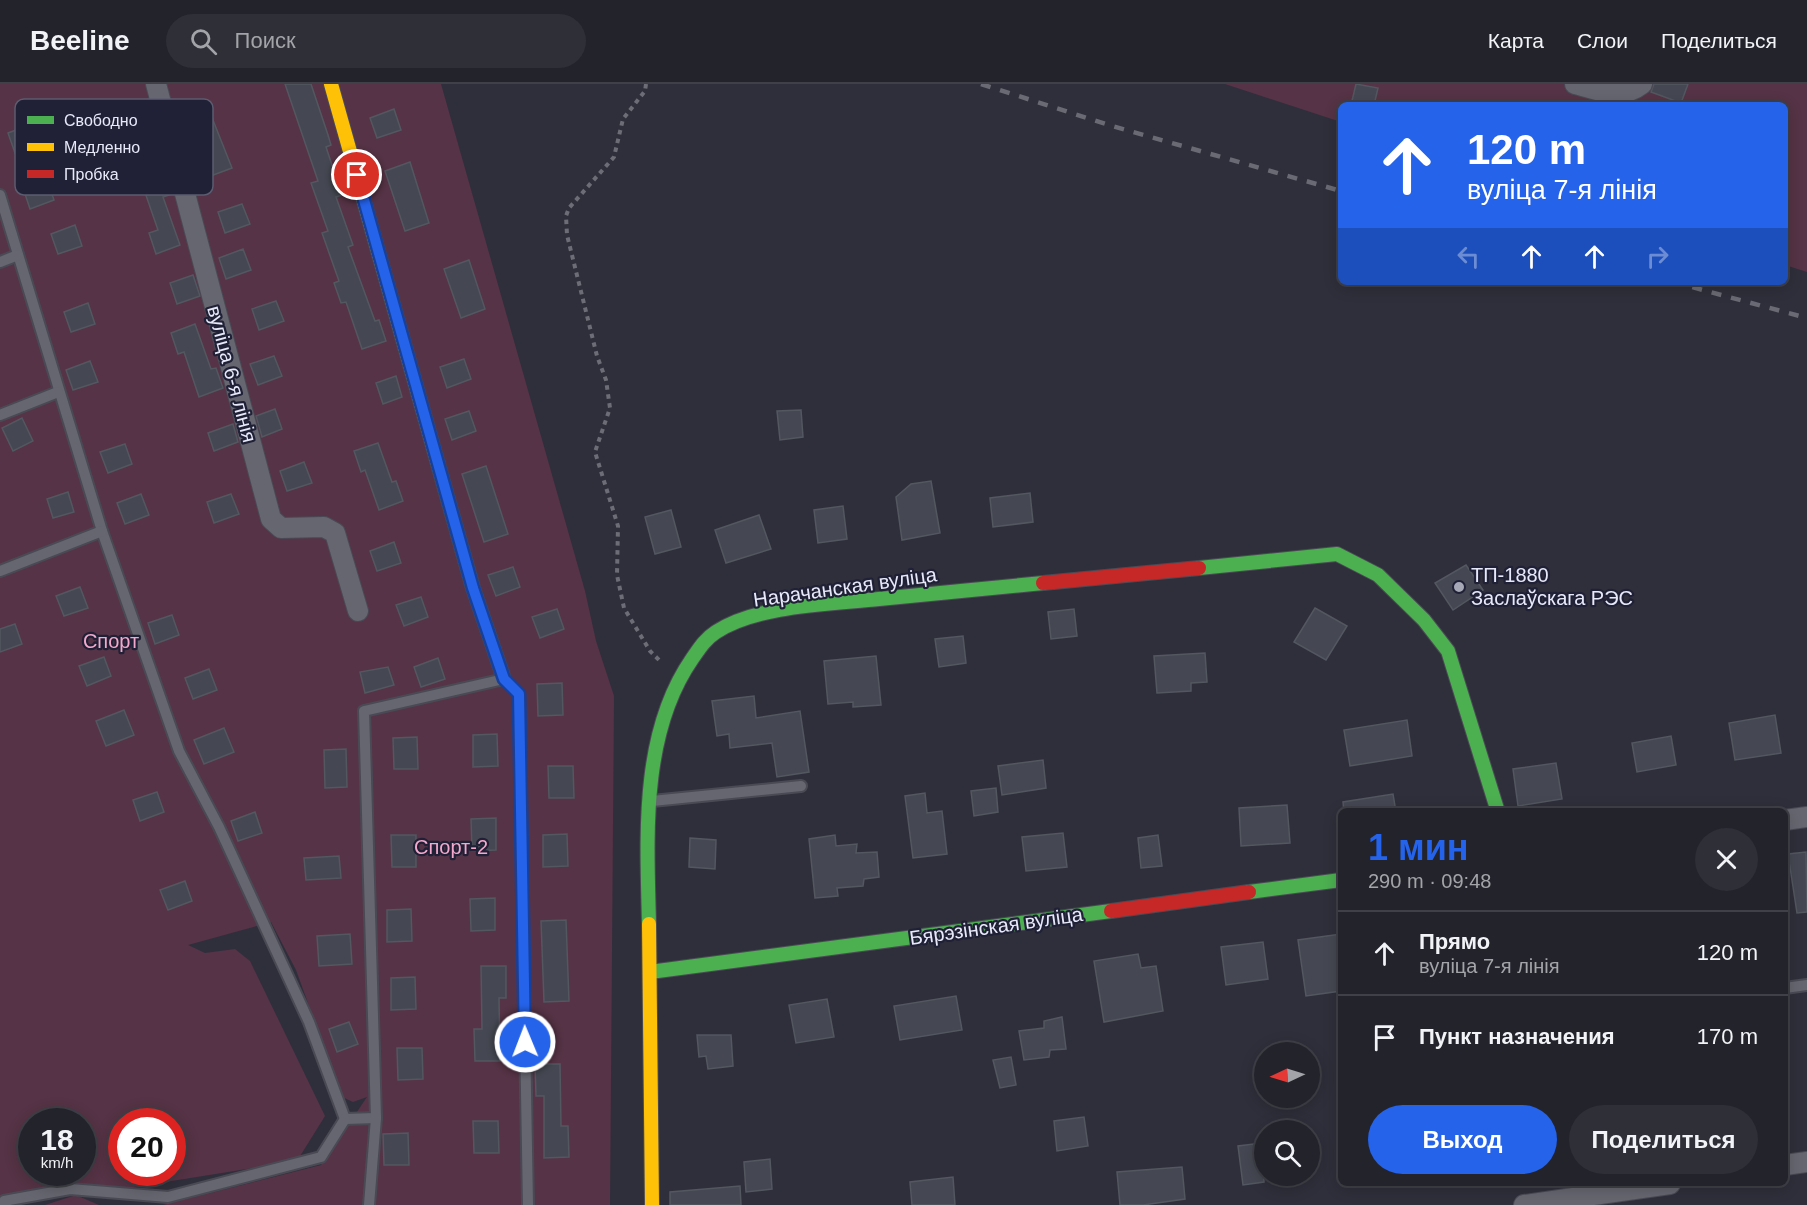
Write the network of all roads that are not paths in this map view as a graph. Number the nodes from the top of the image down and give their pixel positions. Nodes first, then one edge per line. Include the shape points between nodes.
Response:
1 (156, 84) edge
2 (331, 84) edge
3 (1575, 84) edge
4 (1642, 84) edge
5 (160, 99) edge
6 (0, 195) edge
7 (185, 195) edge
8 (18, 255) junction
9 (0, 262) edge
10 (58, 392) junction
11 (0, 415) edge
12 (102, 531) junction
13 (0, 571) edge
14 (358, 611) dead end
15 (504, 679) junction
16 (801, 786) dead end
17 (648, 801) junction
18 (1497, 808) edge
19 (1807, 817) edge
20 (1788, 820) edge
21 (1338, 880) edge
22 (650, 972) junction
23 (1807, 985) edge
24 (1788, 988) edge
25 (376, 1118) junction
26 (345, 1119) junction
27 (1807, 1162) edge
28 (1788, 1165) edge
29 (1655, 1186) edge
30 (1590, 1195) edge
31 (1, 1205) edge
32 (369, 1205) edge
33 (528, 1205) edge
34 (652, 1205) edge
35 (1524, 1205) edge

1 - 5 street, вуліца 6-я лінія
2 - 15 street via 473,588
3 - 4 street via 1616,95
6 - 8 lane
7 - 14 street, вуліца 6-я лінія via 271,519 281,528 324,527 335,533
8 - 9 lane
8 - 10 lane
10 - 11 lane
10 - 12 lane
12 - 13 lane
12 - 26 lane via 179,751 219,827 309,1022
15 - 25 lane via 364,711
15 - 33 lane via 519,694
16 - 17 lane
17 - 18 street, Нарачанская вуліца via 667,707 678,679 704,641 738,621 787,610 1337,554 1378,575 1424,620 1448,651
17 - 22 street, Нарачанская вуліца
19 - 20 street
21 - 22 street, Бярэзінская вуліца
22 - 34 street, Нарачанская вуліца
23 - 24 lane
25 - 26 lane
25 - 32 lane
26 - 31 lane via 321,1157 168,1197 70,1189 4,1201
27 - 28 street
29 - 30 street
30 - 35 street

